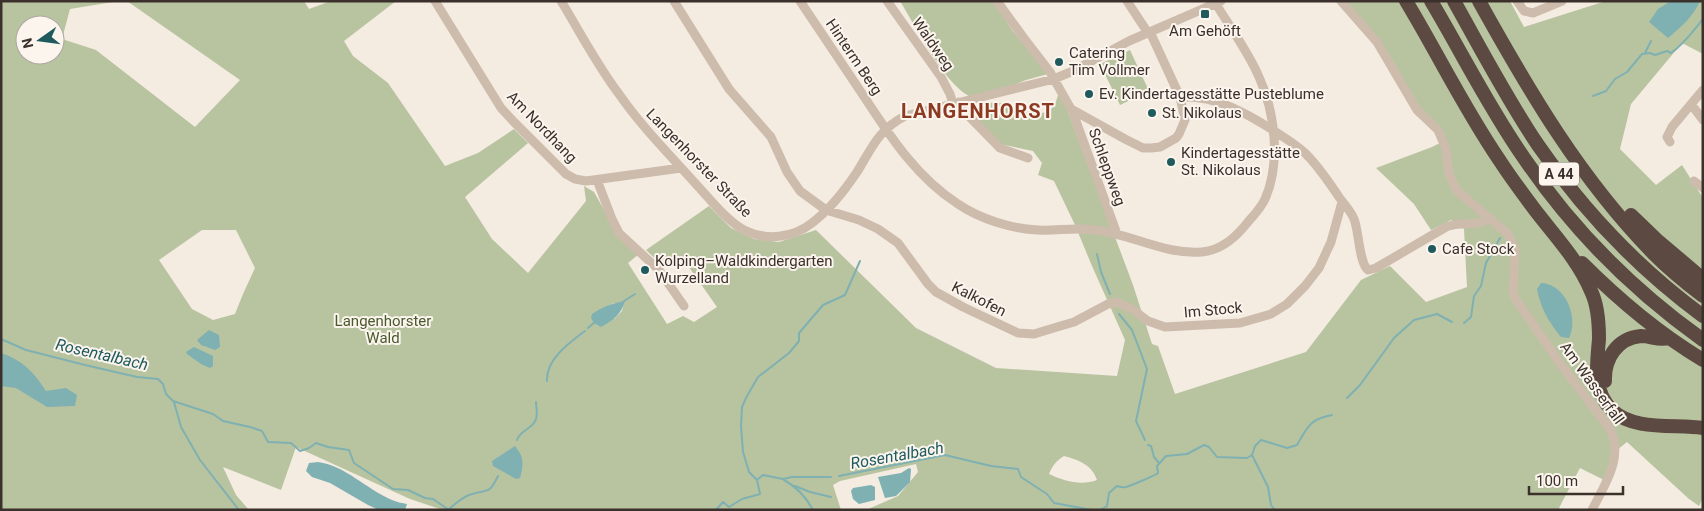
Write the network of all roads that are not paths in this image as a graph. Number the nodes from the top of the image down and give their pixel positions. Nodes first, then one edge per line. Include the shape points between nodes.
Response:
1 (435, 1) edge
2 (561, 1) edge
3 (674, 1) edge
4 (800, 1) edge
5 (887, 1) edge
6 (997, 1) edge
7 (1128, 1) edge
8 (1341, 1) edge
9 (1406, 1) edge
10 (1431, 1) edge
11 (1454, 1) edge
12 (1479, 1) edge
13 (1517, 1) edge
14 (1562, 1) edge
15 (1219, 2) edge
16 (1149, 32) junction
17 (1054, 79) junction
18 (1703, 90) edge
19 (1180, 97) junction
20 (956, 103) junction
21 (1691, 104) junction
22 (1071, 109) junction
23 (1703, 120) edge
24 (885, 129) junction
25 (1273, 130) junction
26 (1562, 140) junction
27 (1670, 142) dead end
28 (1028, 158) dead end
29 (681, 168) junction
30 (597, 180) junction
31 (1694, 181) dead end
32 (1703, 188) edge
33 (1342, 202) junction
34 (826, 210) junction
35 (1490, 218) junction
36 (1114, 234) junction
37 (1570, 253) junction
38 (1703, 279) edge
39 (1703, 296) edge
40 (684, 306) dead end
41 (1142, 316) joint
42 (1703, 316) edge
43 (1669, 338) junction
44 (1703, 340) edge
45 (1703, 360) edge
46 (1703, 419) edge
47 (1703, 428) edge
48 (1592, 510) edge

1 - 30 street, Am Nordhang via 501,108 566,174 575,179
2 - 29 street, Langenhorster Straße via 618,94
3 - 34 street, Kalkofen via 729,89 771,136 796,186
4 - 24 street, Hinterm Berg
5 - 20 street, Waldweg
6 - 17 street, Schleppweg
7 - 16 street
8 - 35 street, Am Wasserfall via 1377,42 1417,110 1438,130 1446,149 1449,174 1457,191
9 - 37 highway via 1498,159
10 - 44 highway, A 44 via 1501,124 1564,212 1656,305
11 - 42 highway, A 44 via 1519,114 1560,174 1633,258
12 - 26 highway
13 - 14 street via 1524,11 1533,13
15 - 16 street, Langenhorster Straße
15 - 25 street via 1259,76
16 - 17 street, Langenhorster Straße
16 - 19 street
17 - 20 street, Langenhorster Straße
17 - 22 street, Schleppweg
18 - 21 street
19 - 22 street via 1183,125 1176,138 1160,147 1143,148
19 - 25 street via 1198,98 1230,107
20 - 24 street, Langenhorster Straße via 904,116
20 - 28 street, Waldweg via 1000,148
21 - 23 street
21 - 27 street via 1667,136
22 - 36 street, Schleppweg
24 - 34 street, Langenhorster Straße via 847,186
24 - 36 street, Hinterm Berg via 920,174 951,199 977,214 1011,226 1036,230 1095,230
25 - 33 street via 1306,153
25 - 36 street, Hinterm Berg via 1274,158 1266,198 1250,221 1228,243 1194,252
26 - 38 highway via 1624,208
26 - 39 highway via 1649,247
29 - 30 street, Am Nordhang
29 - 34 street, Langenhorster Straße via 737,226 754,234 774,237 793,233 813,223
30 - 40 street via 619,233 659,270
31 - 32 street
33 - 35 street via 1353,217 1363,262 1368,270 1446,227 1480,224
33 - 41 street, Im Stock via 1331,242 1319,268 1276,312 1240,323 1172,327 1158,326
34 - 41 street, Kalkofen via 878,228 898,243 936,292 1018,333 1034,334 1074,322 1112,303 1122,303
35 - 48 street, Am Wasserfall via 1508,234 1515,250 1513,292 1518,304 1613,435 1616,456
37 - 43 highway
37 - 47 highway via 1592,291 1596,306 1599,339 1597,380 1599,391 1609,407 1618,416 1633,422
43 - 45 highway
43 - 46 highway via 1660,340 1642,336 1625,341 1616,348 1606,368 1608,391 1612,400 1631,413

